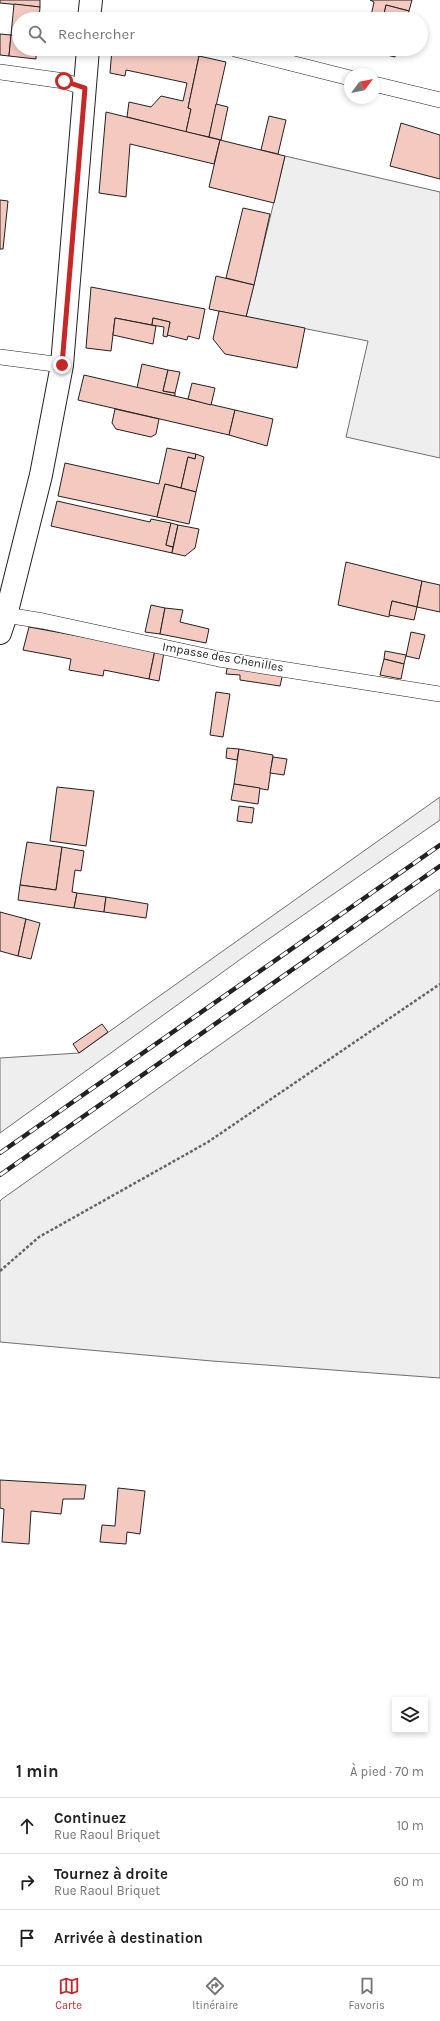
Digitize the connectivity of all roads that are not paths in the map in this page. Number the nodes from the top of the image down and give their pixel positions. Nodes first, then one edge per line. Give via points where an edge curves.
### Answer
1 (87, 56) edge
2 (262, 56) edge
3 (0, 72) edge
4 (344, 76) edge
5 (380, 85) edge
6 (85, 88) junction
7 (440, 100) edge
8 (0, 357) edge
9 (62, 365) junction
10 (3, 624) edge
11 (440, 694) edge

1 - 6 street
2 - 4 lane
3 - 6 lane via 64,81
5 - 7 lane
6 - 9 street
8 - 9 lane
9 - 10 street via 41,474
10 - 11 lane, Impasse des Chenilles via 43,621 219,658

